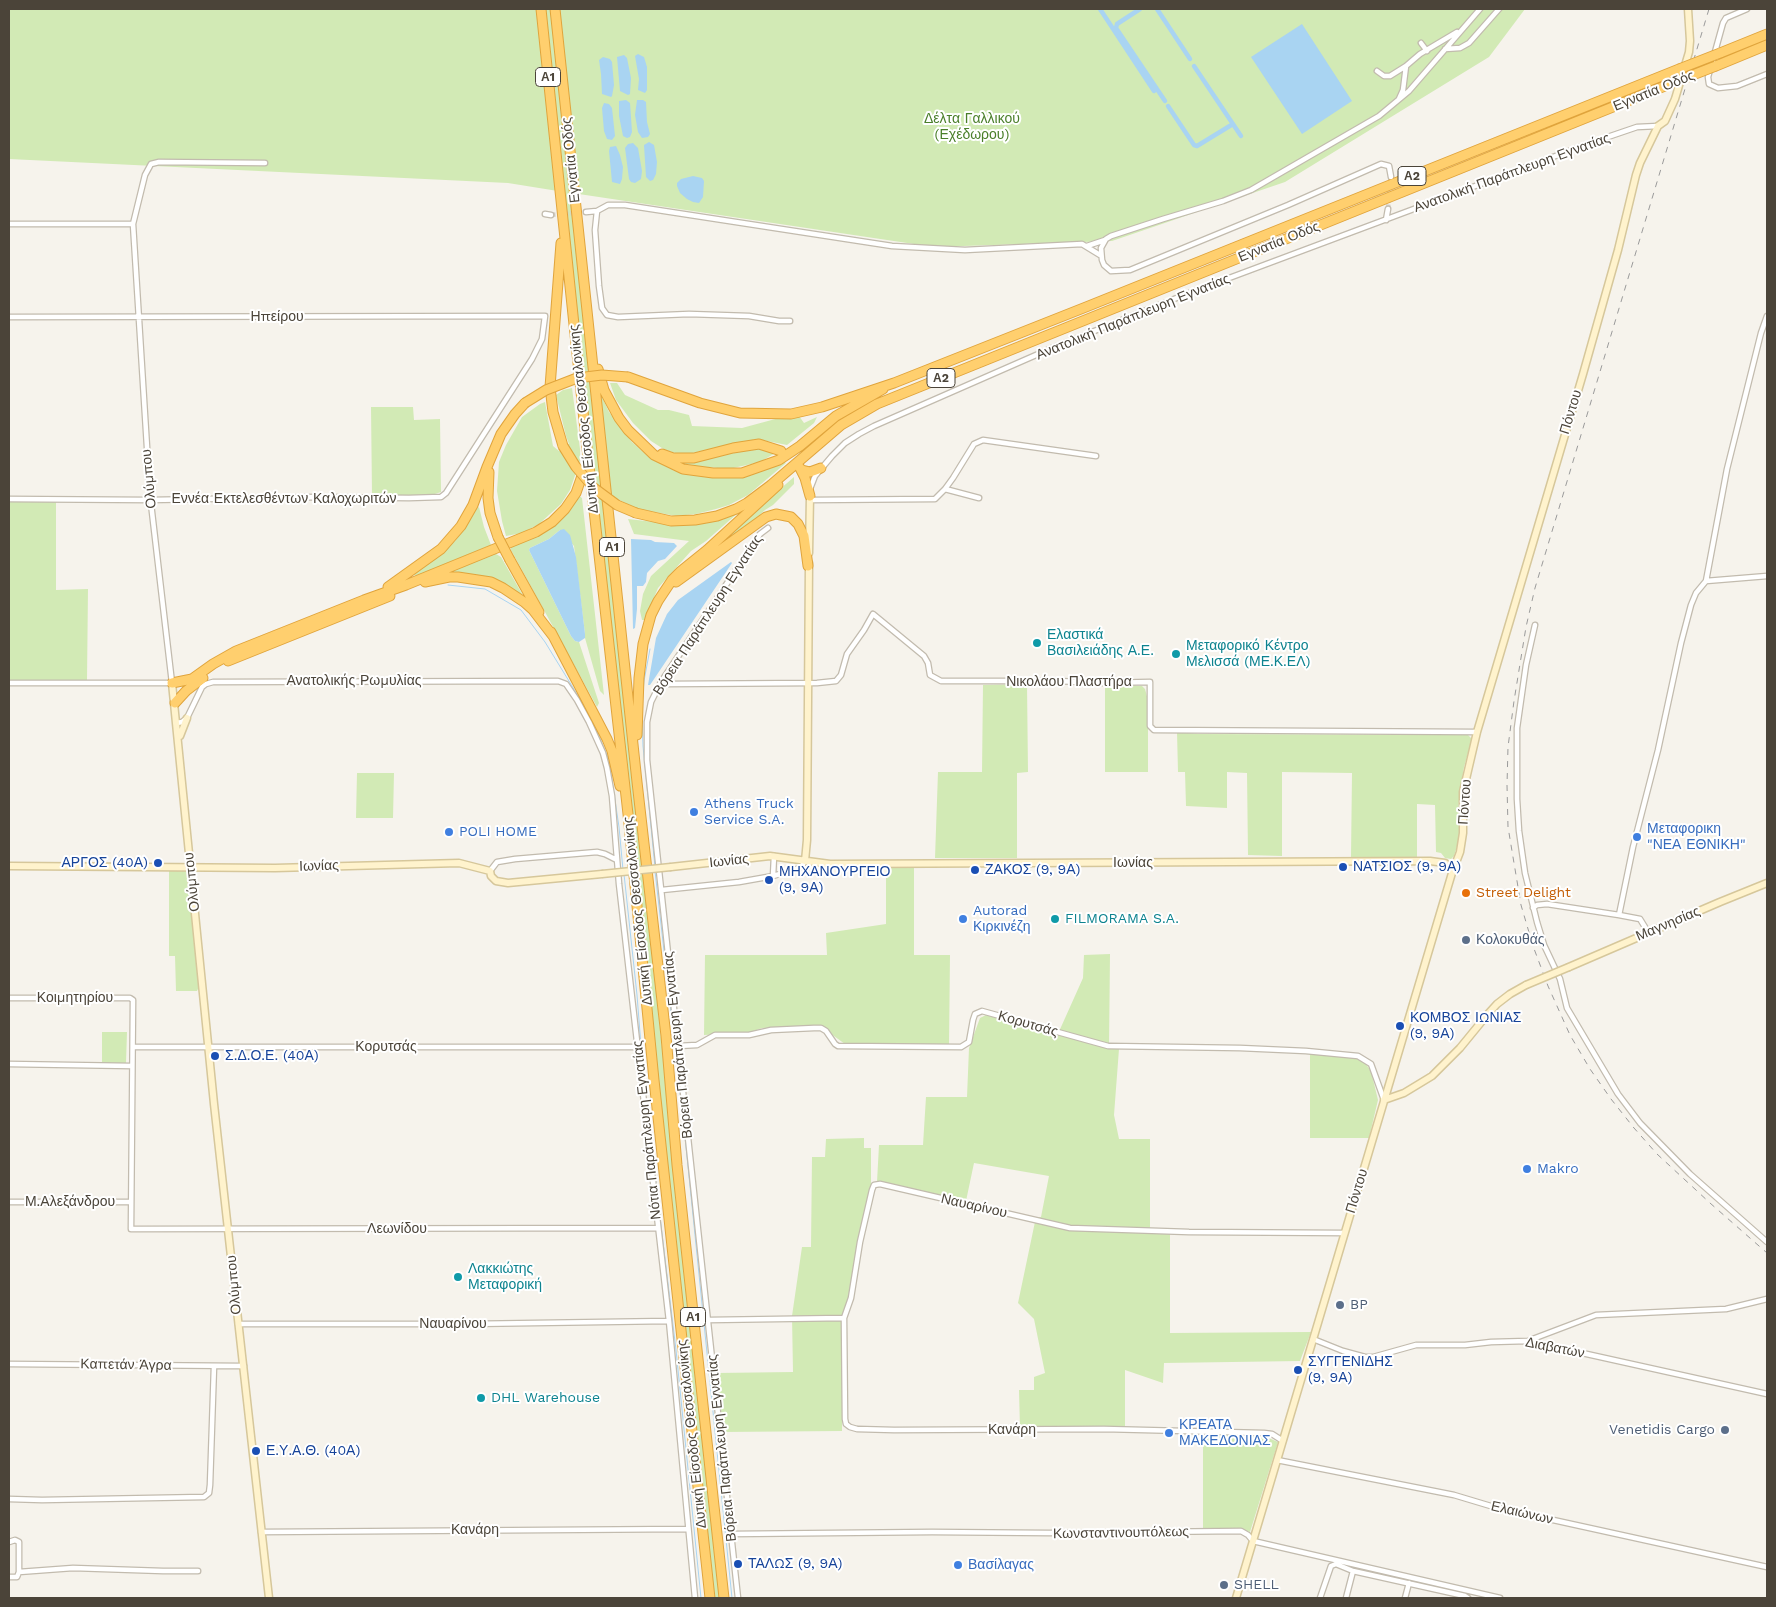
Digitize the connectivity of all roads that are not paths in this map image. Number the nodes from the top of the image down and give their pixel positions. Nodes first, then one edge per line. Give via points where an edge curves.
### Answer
1 (541, 9) edge
2 (555, 9) edge
3 (1480, 9) edge
4 (1499, 9) edge
5 (1688, 9) edge
6 (1747, 9) edge
7 (1460, 30) junction
8 (1767, 34) edge
9 (1421, 42) dead end
10 (1767, 45) edge
11 (1446, 49) junction
12 (1427, 51) junction
13 (1406, 66) junction
14 (1377, 71) dead end
15 (1767, 74) edge
16 (1398, 100) junction
17 (1658, 126) junction
18 (265, 163) dead end
19 (1391, 177) dead end
20 (1388, 209) tunnel mouth
21 (597, 211) junction
22 (586, 212) tunnel mouth
23 (544, 214) dead end
24 (551, 215) tunnel mouth
25 (1386, 220) junction
26 (9, 224) edge
27 (132, 224) junction
28 (563, 225) junction
29 (1106, 239) junction
30 (1087, 246) junction
31 (1100, 255) junction
32 (587, 312) junction
33 (545, 316) joint
34 (1767, 316) edge
35 (9, 317) edge
36 (138, 317) junction
37 (790, 321) dead end
38 (894, 383) junction
39 (584, 430) junction
40 (646, 447) junction
41 (781, 451) dead end
42 (1096, 456) dead end
43 (492, 457) junction
44 (801, 466) junction
45 (821, 468) junction
46 (945, 489) junction
47 (810, 498) junction
48 (979, 498) dead end
49 (9, 499) edge
50 (150, 500) junction
51 (768, 528) dead end
52 (808, 566) junction
53 (1767, 576) edge
54 (1706, 581) junction
55 (663, 591) junction
56 (364, 600) junction
57 (1536, 625) dead end
58 (553, 636) junction
59 (554, 681) joint
60 (661, 682) junction
61 (9, 683) edge
62 (807, 683) junction
63 (172, 684) junction
64 (194, 684) junction
65 (175, 708) junction
66 (188, 716) junction
67 (176, 722) junction
68 (1477, 732) junction
69 (179, 742) junction
70 (636, 782) junction
71 (628, 814) junction
72 (774, 856) junction
73 (617, 860) junction
74 (805, 861) junction
75 (9, 866) edge
76 (190, 867) junction
77 (490, 870) junction
78 (1452, 873) junction
79 (773, 876) junction
80 (1767, 884) edge
81 (662, 890) junction
82 (1533, 908) junction
83 (1619, 915) junction
84 (1648, 932) junction
85 (9, 998) edge
86 (678, 1046) junction
87 (133, 1047) junction
88 (209, 1047) junction
89 (638, 1047) junction
90 (9, 1064) edge
91 (132, 1066) junction
92 (1384, 1100) junction
93 (9, 1202) edge
94 (131, 1202) junction
95 (657, 1228) junction
96 (229, 1230) junction
97 (1345, 1233) junction
98 (1767, 1242) edge
99 (1767, 1299) edge
100 (844, 1318) junction
101 (708, 1320) junction
102 (669, 1321) junction
103 (238, 1324) junction
104 (1313, 1339) junction
105 (1528, 1341) junction
106 (9, 1364) edge
107 (214, 1366) junction
108 (244, 1366) junction
109 (1767, 1394) edge
110 (1283, 1441) junction
111 (1277, 1460) junction
112 (9, 1499) edge
113 (688, 1529) junction
114 (261, 1532) junction
115 (731, 1534) junction
116 (1253, 1541) junction
117 (9, 1542) edge
118 (1767, 1567) edge
119 (1353, 1570) junction
120 (198, 1571) dead end
121 (19, 1572) junction
122 (9, 1577) edge
123 (1409, 1583) junction
124 (1466, 1597) edge
125 (269, 1598) edge
126 (696, 1598) edge
127 (710, 1598) edge
128 (724, 1598) edge
129 (738, 1598) edge
130 (1236, 1598) edge
131 (1320, 1598) edge
132 (1346, 1598) edge
133 (1405, 1598) edge
134 (1500, 1598) edge

1 - 28 highway, Εγνατία Οδός / Α1
2 - 32 highway, Εγνατία Οδός / Α1
3 - 7 street
4 - 11 street via 1469,43 1460,48
5 - 17 street, Πόντου via 1689,52 1676,99 1665,121
6 - 15 street via 1722,23 1709,84 1718,88 1737,86
7 - 11 street
7 - 12 street
8 - 38 highway, Εγνατία Οδός / Α2, bridge
9 - 12 street
10 - 44 highway, Εγνατία Οδός / Α2, bridge via 877,404 842,425
11 - 16 street
12 - 13 street
13 - 14 street via 1390,76
13 - 16 street via 1403,90
16 - 29 street via 1342,139 1251,190
17 - 25 street, Ανατολική Παράπλευρη Εγνατίας via 1637,127
17 - 68 street, Πόντου via 1636,175 1583,374
18 - 27 street, Ολύμπου via 155,162 148,167
19 - 31 street via 1389,166 1381,164 1130,270 1110,271
20 - 25 street
21 - 22 street
21 - 30 street via 608,206 625,205 892,246 948,250
21 - 37 street via 595,230 599,286 602,308 607,315 689,314
23 - 24 street
25 - 45 street, Ανατολική Παράπλευρη Εγνατίας via 1189,293 874,426 845,443
26 - 27 street
27 - 36 street, Ολύμπου
28 - 39 highway, Δυτική Είσοδος Θεσσαλονίκης / Α1
28 - 44 highway, Α2, bridge via 550,387 563,446 594,488 617,505 636,513 671,520 694,520 717,516 747,503
29 - 30 street
29 - 31 street
30 - 31 street
32 - 40 highway, Α2 via 604,390 619,418
32 - 70 highway, Δυτική Είσοδος Θεσσαλονίκης / Α1
33 - 36 street, Ηπείρου
33 - 50 street, Εννέα Εκτελεσθέντων Καλοχωριτών via 542,339 532,359 441,497
34 - 54 street via 1727,469
35 - 36 street, Ηπείρου
36 - 50 street, Ολύμπου
38 - 40 highway, Α2 via 836,416 792,452 742,473 694,472 666,462
38 - 43 highway, bridge via 808,411 759,415 712,407 628,377 602,374 577,378 546,390 526,403 504,430
39 - 56 highway via 585,466 580,485 565,509 552,522 536,532
39 - 71 highway, Δυτική Είσοδος Θεσσαλονίκης / Α1
40 - 41 highway via 665,456 682,459 748,445 766,445
42 - 46 street via 983,440 974,444
43 - 56 highway via 474,505 449,542 394,584
43 - 58 highway, bridge via 488,498 498,538
44 - 45 highway via 810,472
44 - 47 highway
44 - 55 highway via 681,571
45 - 47 street, Ανατολική Παράπλευρη Εγνατίας via 812,481
46 - 47 street via 935,498
46 - 48 street
47 - 52 street
49 - 50 street, Εννέα Εκτελεσθέντων Καλοχωριτών
50 - 63 street, Ολύμπου
51 - 60 street, Βόρεια Παράπλευρη Εγνατίας via 760,534
52 - 55 highway via 804,536 798,524 786,515 771,515
52 - 62 street
53 - 54 street
54 - 83 street via 1696,593 1686,624
55 - 70 highway via 651,615 643,644 637,711
56 - 63 highway via 236,651 192,678
57 - 82 street via 1526,665 1517,728 1519,831
58 - 64 highway via 534,610 503,588 482,580 449,577 416,585 235,658
58 - 71 highway via 607,739
59 - 66 street, Ανατολικής Ρωμυλίας via 213,682 202,687
59 - 73 street, Νότια Παράπλευρη Εγνατίας via 565,683 572,693 590,722 603,753 612,796
60 - 62 street
60 - 81 street, Βόρεια Παράπλευρη Εγνατίας via 651,702 647,722 647,760
61 - 63 street
62 - 68 street, Νικολάου Πλαστήρα via 839,679 846,657 873,614 924,656 929,673 940,681 1150,682 1150,726 1154,730
62 - 74 street
63 - 64 highway
63 - 65 street, Ολύμπου
64 - 65 highway
65 - 66 street via 183,716
65 - 67 street, Ολύμπου
66 - 67 street via 182,722
66 - 69 street
67 - 69 street, Ολύμπου
68 - 78 street, Πόντου via 1462,792 1462,842
69 - 76 street, Ολύμπου
70 - 128 highway, Δυτική Είσοδος Θεσσαλονίκης / Α1 via 666,1036 676,1165
71 - 127 highway, Δυτική Είσοδος Θεσσαλονίκης / Α1
72 - 74 street, Ιωνίας
72 - 77 street, Ιωνίας, bridge via 504,883 493,879
72 - 79 street
73 - 77 street via 597,852 542,856 502,860
73 - 89 street, Νότια Παράπλευρη Εγνατίας
74 - 78 street, Ιωνίας via 830,864 1430,861 1449,865
74 - 79 street via 797,869
75 - 76 street, Ιωνίας
76 - 77 street, Ιωνίας via 459,863
76 - 88 street, Ολύμπου
78 - 92 street, Πόντου
79 - 81 street
80 - 84 street, Μαγνησίας
81 - 86 street, Βόρεια Παράπλευρη Εγνατίας
82 - 83 street via 1547,904
82 - 98 street via 1544,945 1560,979 1567,1008 1618,1094 1665,1150
83 - 84 street via 1640,919
84 - 92 street, Μαγνησίας, bridge via 1510,994 1486,1015 1432,1076 1404,1093
85 - 87 street, Κοιμητηρίου via 130,998 133,1000
86 - 92 street, Κορυτσάς via 697,1045 715,1035 821,1028 838,1046 961,1047 969,1042 975,1014 982,1011 1108,1046 1306,1051 1358,1056 1372,1064
86 - 101 street, Βόρεια Παράπλευρη Εγνατίας
87 - 88 street, Κορυτσάς
87 - 91 street
88 - 89 street, Κορυτσάς
88 - 96 street, Ολύμπου
89 - 95 street, Νότια Παράπλευρη Εγνατίας
90 - 91 street
91 - 94 street
92 - 97 street, Πόντου
93 - 94 street, Μ.Αλεξάνδρου
94 - 96 street, Λεωνίδου via 131,1229
95 - 96 street, Λεωνίδου
95 - 102 street, Νότια Παράπλευρη Εγνατίας
96 - 103 street, Ολύμπου
97 - 100 street, Ναυαρίνου via 1070,1228 876,1184
97 - 104 street, Πόντου
99 - 105 street via 1726,1309 1596,1315
100 - 101 street
100 - 110 street, Κανάρη via 845,1419 852,1428 1264,1433
101 - 115 street, Βόρεια Παράπλευρη Εγνατίας
102 - 103 street, Ναυαρίνου
102 - 113 street, Νότια Παράπλευρη Εγνατίας
103 - 108 street, Ολύμπου
104 - 105 street, Διαβατών via 1365,1357 1416,1345
104 - 110 street, Πόντου
105 - 109 street, Διαβατών
106 - 107 street, Καπετάν Άγρα
107 - 108 street, Καπετάν Άγρα
107 - 112 street via 210,1486 204,1497
108 - 114 street, Ολύμπου
110 - 111 street, Πόντου
111 - 116 street, Πόντου
111 - 118 street, Ελαιώνων via 1454,1495 1494,1507
113 - 114 street, Κανάρη
113 - 126 street, Νότια Παράπλευρη Εγνατίας
114 - 125 street, Ολύμπου
115 - 116 street, Κωνσταντινουπόλεως via 1241,1531
115 - 129 street, Βόρεια Παράπλευρη Εγνατίας
116 - 130 street, Πόντου
116 - 134 street, Κωνσταντινουπόλεως
117 - 121 street via 19,1542
119 - 123 street
119 - 131 street via 1336,1564 1331,1566
119 - 132 street
120 - 121 street via 73,1568
121 - 122 street via 17,1577
123 - 124 street
123 - 133 street

